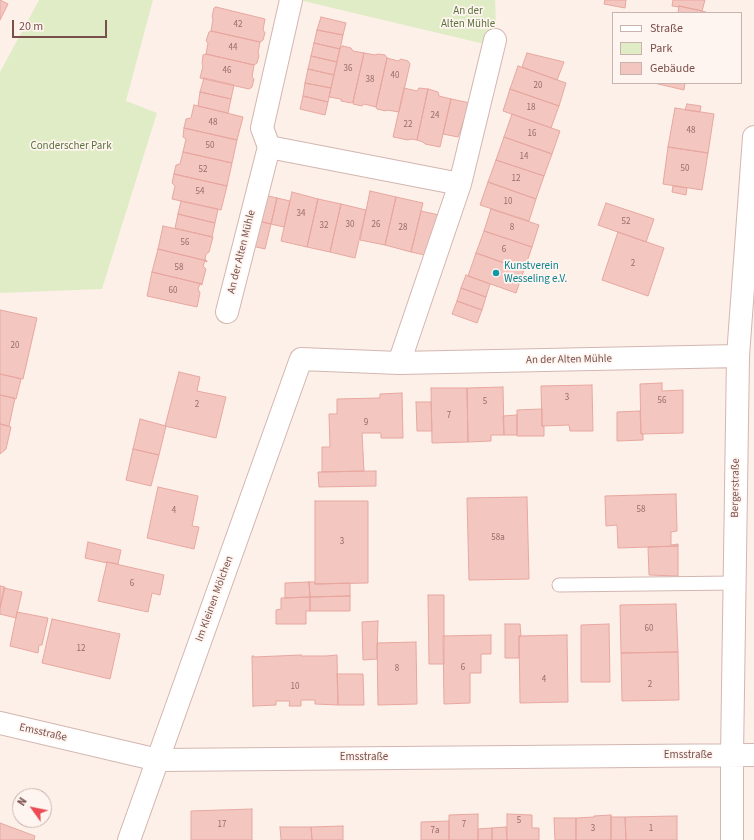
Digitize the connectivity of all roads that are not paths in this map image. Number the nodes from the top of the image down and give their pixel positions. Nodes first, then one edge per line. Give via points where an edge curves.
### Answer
1 (291, 0) edge
2 (495, 40) dead end
3 (754, 137) edge
4 (269, 147) junction
5 (460, 184) junction
6 (227, 312) dead end
7 (738, 356) junction
8 (301, 359) joint
9 (399, 363) junction
10 (735, 583) junction
11 (559, 585) dead end
12 (0, 723) edge
13 (732, 756) junction
14 (754, 756) edge
15 (158, 760) junction
16 (129, 840) edge
17 (732, 840) edge

1 - 4 street via 262,128
2 - 5 street
3 - 7 street, Bergerstraße
4 - 5 street
4 - 6 street, An der Alten Mühle
5 - 9 street
7 - 9 street, An der Alten Mühle
7 - 10 street, Bergerstraße
8 - 9 street, An der Alten Mühle
8 - 15 street, Im Kleinen Mölchen
10 - 11 lane
10 - 13 street, Bergerstraße
12 - 15 street, Emsstraße
13 - 14 street, Emsstraße
13 - 15 street, Emsstraße
13 - 17 street, Bergerstraße
15 - 16 street, Im Kleinen Mölchen

